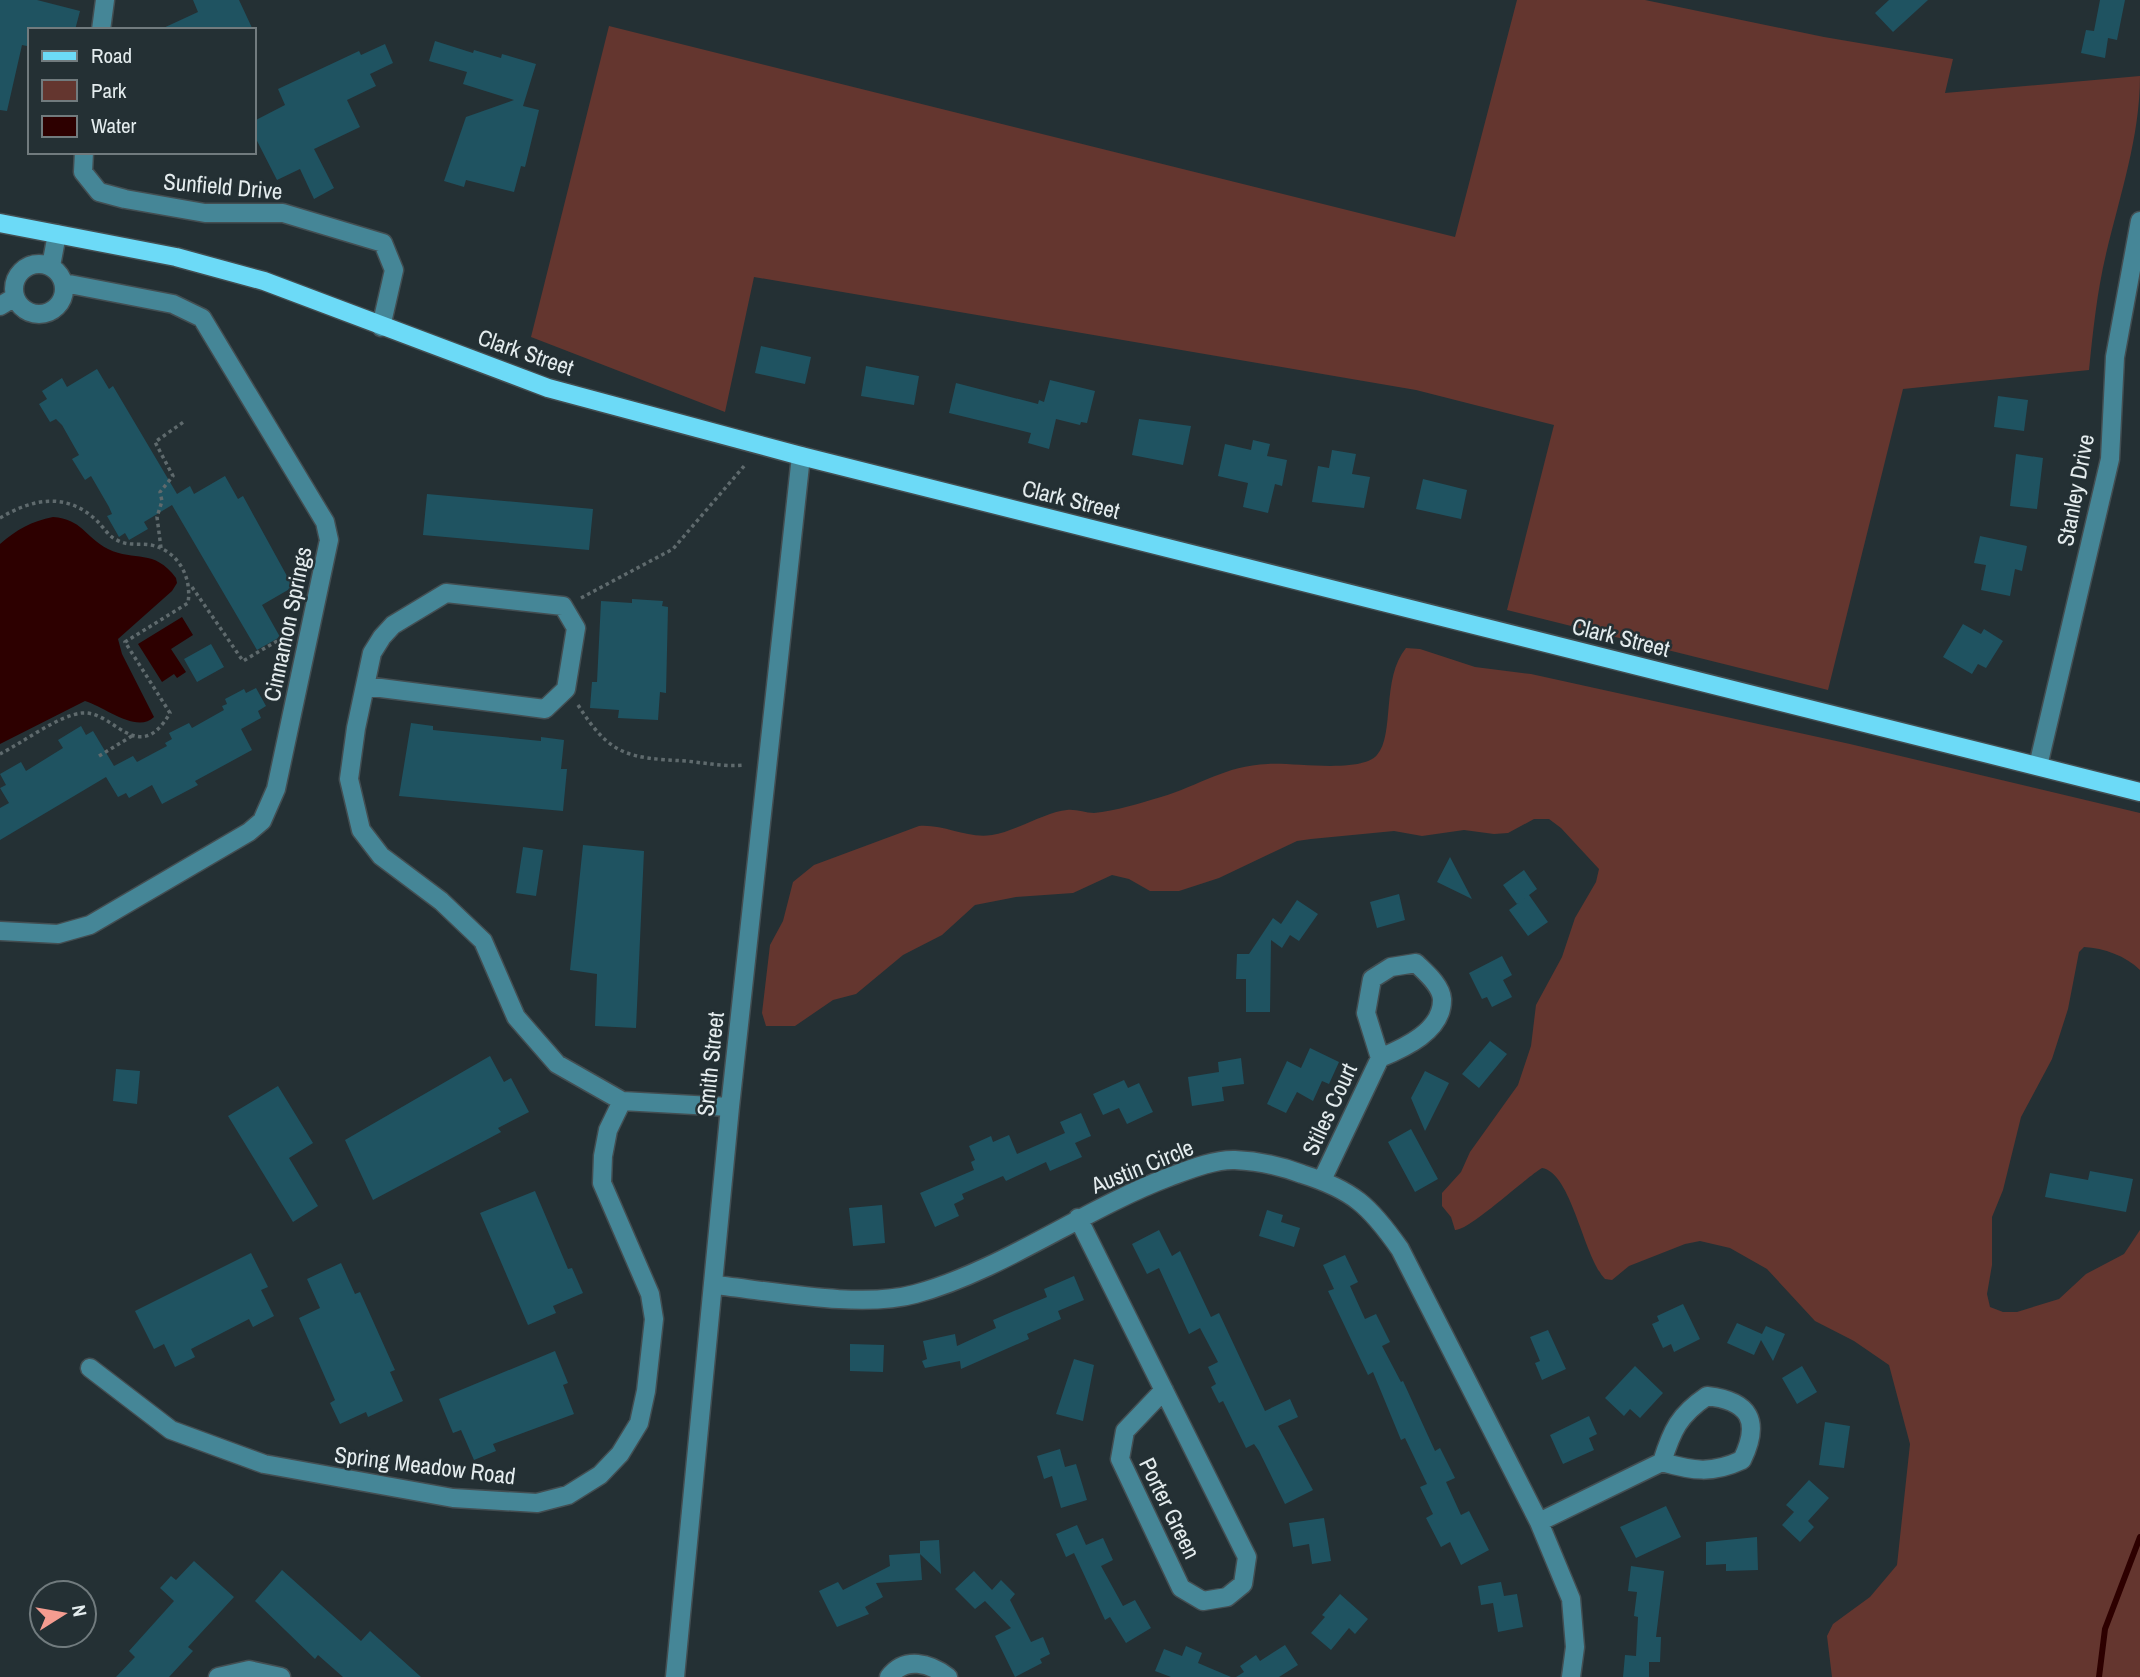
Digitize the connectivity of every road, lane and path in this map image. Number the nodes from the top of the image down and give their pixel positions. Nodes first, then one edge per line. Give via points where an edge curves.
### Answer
1 (105, 0) edge
2 (101, 28) edge
3 (84, 154) edge
4 (2140, 220) edge
5 (0, 223) edge
6 (57, 234) junction
7 (51, 266) junction
8 (64, 284) junction
9 (8, 302) edge
10 (381, 327) junction
11 (185, 421) dead end
12 (801, 456) junction
13 (745, 465) dead end
14 (0, 518) edge
15 (160, 548) junction
16 (190, 586) junction
17 (563, 606) junction
18 (314, 620) junction
19 (365, 686) junction
20 (566, 689) junction
21 (132, 736) junction
22 (0, 754) edge
23 (99, 756) dead end
24 (745, 765) dead end
25 (2038, 766) junction
26 (2140, 792) edge
27 (0, 930) edge
28 (1380, 1058) junction
29 (622, 1101) junction
30 (730, 1107) junction
31 (1322, 1180) junction
32 (1079, 1219) junction
33 (715, 1285) junction
34 (90, 1368) dead end
35 (1164, 1390) junction
36 (1662, 1462) junction
37 (1539, 1522) junction
38 (218, 1677) edge
39 (281, 1677) edge
40 (675, 1677) edge
41 (889, 1677) edge
42 (948, 1677) edge
43 (1571, 1677) edge

1 - 2 street
3 - 10 street, Sunfield Drive via 83,172 99,192 205,213 283,213 383,243 394,270
4 - 25 street, Stanley Drive via 2115,357 2110,459
5 - 6 main road, Clark Street
6 - 7 street
6 - 10 main road, Clark Street via 176,257 264,281
7 - 8 street
7 - 9 street via 36,264 22,270
8 - 9 street via 59,305 46,314
8 - 18 street, Cinnamon Springs via 173,304 208,324 326,522 329,540
10 - 12 main road, Clark Street via 548,388
11 - 15 path via 155,442 173,476 160,492
12 - 25 main road, Clark Street
12 - 30 street, Smith Street
13 - 17 path via 673,549
14 - 15 path via 22,506 57,500 83,509 120,542
15 - 16 path via 178,562
16 - 18 path via 243,661
16 - 21 path via 188,603 125,642 170,713 148,735
17 - 19 street via 446,593 393,625 382,637 372,653
17 - 20 street via 576,628
18 - 27 street, Cinnamon Springs via 276,789 256,827 90,925 58,934
19 - 20 street via 545,709
19 - 29 street via 349,779 361,830 380,856 441,901 483,941 516,1017 557,1065
20 - 24 path via 592,729 618,750 638,758 719,767
21 - 22 path via 84,712
21 - 23 path
25 - 26 main road, Clark Street
28 - 28 street, Stiles Court via 1406,1047 1434,1025 1442,999 1434,981 1416,963 1391,967 1372,979 1366,1013
28 - 31 street, Stiles Court
29 - 30 street
29 - 34 street, Spring Meadow Road via 608,1130 602,1183 650,1294 654,1319 646,1391 639,1423 620,1454 600,1475 568,1495 537,1503 453,1498 264,1464 172,1430
30 - 33 street, Smith Street
31 - 32 street, Austin Circle via 1280,1166 1233,1160 1148,1185
31 - 37 street, Austin Circle via 1355,1196 1400,1249
32 - 33 street, Austin Circle via 949,1284 912,1295 871,1300
32 - 35 street, Porter Green
33 - 40 street, Smith Street
35 - 35 street, Porter Green via 1247,1557 1243,1584 1227,1597 1203,1601 1181,1588 1119,1459 1125,1431
36 - 36 street via 1688,1470 1721,1470 1742,1460 1754,1437 1750,1418 1731,1399 1707,1396 1687,1410 1671,1432
36 - 37 street
37 - 43 street, Austin Circle via 1571,1599 1575,1647
38 - 39 street via 249,1670
41 - 42 street via 914,1662 935,1667

